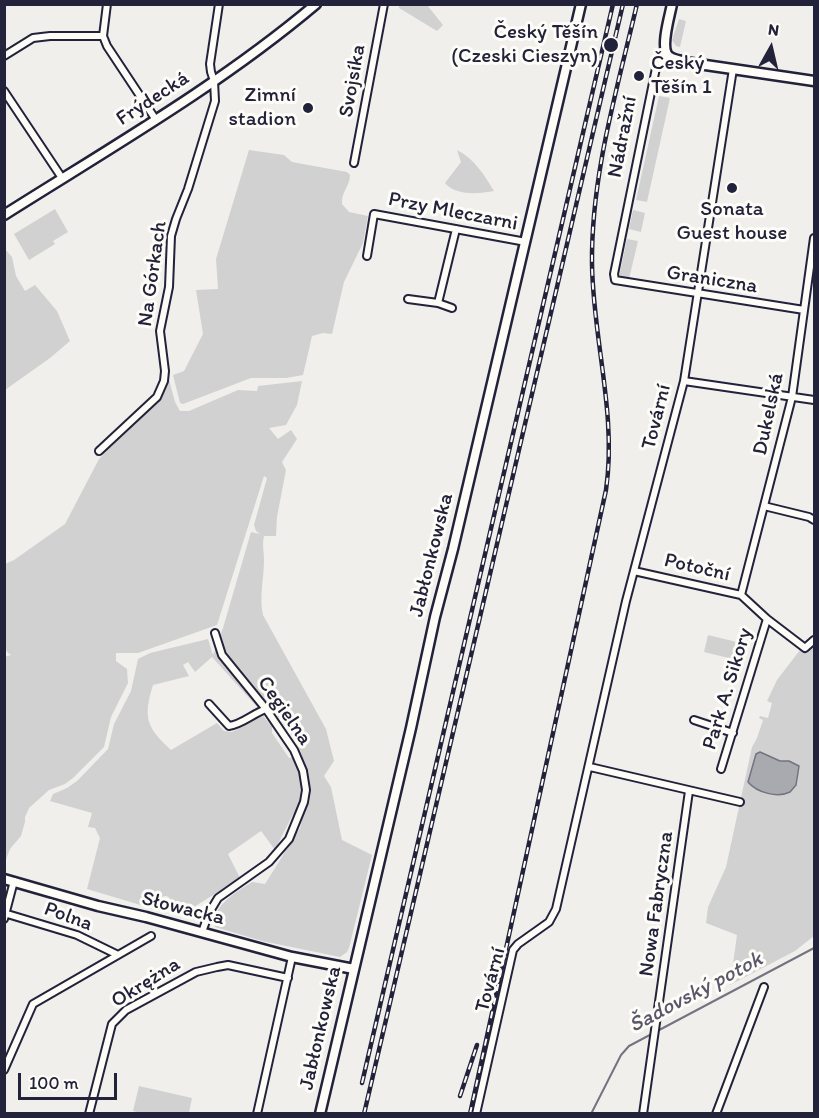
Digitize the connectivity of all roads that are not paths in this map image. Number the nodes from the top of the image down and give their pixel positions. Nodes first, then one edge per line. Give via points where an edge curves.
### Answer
1 (107, 4) edge
2 (219, 4) edge
3 (316, 4) edge
4 (384, 4) edge
5 (581, 4) edge
6 (672, 4) edge
7 (104, 36) junction
8 (667, 53) junction
9 (4, 56) edge
10 (733, 69) junction
11 (214, 81) junction
12 (814, 81) edge
13 (4, 91) edge
14 (156, 120) junction
15 (354, 163) dead end
16 (60, 175) junction
17 (4, 215) edge
18 (456, 229) junction
19 (814, 238) edge
20 (526, 242) junction
21 (367, 256) dead end
22 (813, 264) edge
23 (615, 280) joint
24 (696, 294) junction
25 (408, 299) dead end
26 (438, 303) junction
27 (452, 308) dead end
28 (804, 310) junction
29 (684, 381) junction
30 (792, 397) junction
31 (814, 400) edge
32 (99, 451) dead end
33 (764, 506) junction
34 (814, 520) edge
35 (634, 571) junction
36 (741, 595) junction
37 (767, 619) junction
38 (215, 633) dead end
39 (814, 640) edge
40 (209, 704) dead end
41 (266, 709) junction
42 (694, 720) dead end
43 (733, 733) junction
44 (590, 767) junction
45 (721, 769) dead end
46 (689, 791) junction
47 (740, 802) dead end
48 (4, 879) edge
49 (14, 882) junction
50 (5, 915) edge
51 (202, 932) junction
52 (151, 936) dead end
53 (118, 955) junction
54 (292, 957) junction
55 (354, 969) junction
56 (288, 978) junction
57 (764, 987) dead end
58 (4, 1070) edge
59 (89, 1113) edge
60 (256, 1113) edge
61 (320, 1113) edge
62 (476, 1113) edge
63 (644, 1113) edge
64 (716, 1113) edge

1 - 7 street
2 - 11 street, Na Górkach via 210,64
3 - 11 main road, Frýdecká
4 - 15 street, Svojsíka
5 - 20 main road, Jabłonkowska
6 - 8 main road, Nádražní via 666,32
7 - 9 street via 33,38
7 - 14 street
8 - 10 main road via 676,60
8 - 23 street, Nádražní via 656,68
10 - 12 main road
10 - 24 street, Tovární
11 - 14 main road, Frýdecká
11 - 32 street, Na Górkach via 215,101 171,236 169,287 160,331 164,381 157,397
13 - 16 street
14 - 16 main road, Frýdecká
16 - 17 main road, Frýdecká
18 - 20 street, Przy Mleczarni
18 - 21 street, Przy Mleczarni via 374,214
18 - 26 street
19 - 22 street, Dukelská
20 - 55 main road, Jabłonkowska
22 - 28 street, Dukelská
23 - 24 street, Graniczna
24 - 28 street, Graniczna
24 - 29 street, Tovární
25 - 26 street
26 - 27 street
28 - 30 street, Dukelská
29 - 30 street
29 - 35 street, Tovární
30 - 31 street
30 - 33 street, Dukelská
33 - 34 street
33 - 36 street, Dukelská
35 - 36 street, Potoční
35 - 44 street, Tovární
36 - 37 street, Potoční
37 - 39 street, Potoční via 805,648
37 - 43 street, Park A. Sikory
38 - 41 street, Cegielna via 222,655
40 - 41 street via 228,726
41 - 51 street, Cegielna via 294,750 305,780 304,802 289,839 269,862 218,898
42 - 43 street
43 - 45 street, Park A. Sikory
44 - 46 street
44 - 62 street, Tovární via 556,909 549,922 513,950
46 - 47 street
46 - 63 street, Nowa Fabryczna
48 - 49 main road, Słowacka
49 - 50 street
49 - 51 main road, Słowacka
50 - 53 street, Polna via 77,935
51 - 54 main road, Słowacka
52 - 53 street
53 - 58 street via 33,1005
54 - 55 main road, Słowacka
54 - 56 street
55 - 61 main road, Jabłonkowska
56 - 59 street, Okrężna via 216,966 196,972 126,1010 112,1024
56 - 60 street
57 - 64 street

